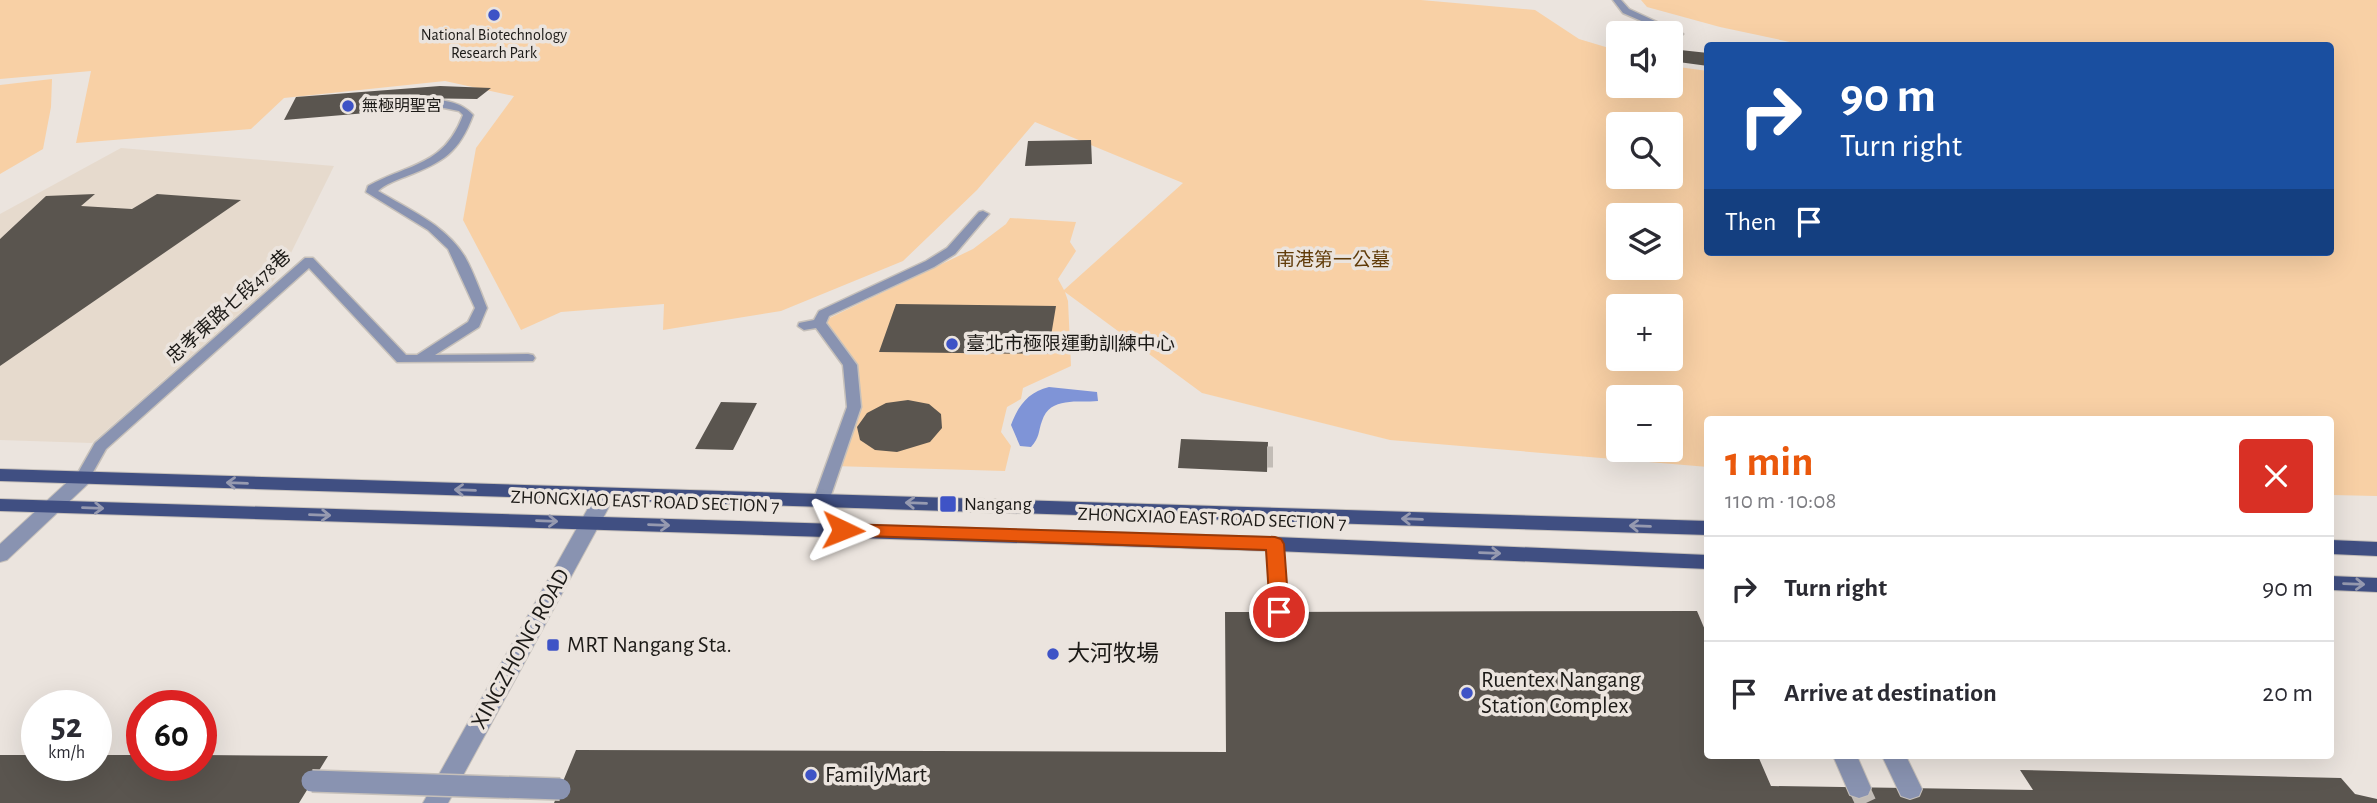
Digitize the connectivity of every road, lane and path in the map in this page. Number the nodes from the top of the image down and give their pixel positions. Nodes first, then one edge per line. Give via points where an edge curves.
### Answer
1 (1617, 0) edge
2 (1649, 21) edge
3 (417, 100) dead end
4 (983, 214) dead end
5 (819, 323) junction
6 (804, 326) dead end
7 (528, 358) dead end
8 (419, 359) junction
9 (0, 475) edge
10 (83, 478) junction
11 (606, 494) junction
12 (821, 501) junction
13 (0, 505) edge
14 (51, 506) junction
15 (591, 523) junction
16 (1704, 528) edge
17 (1275, 544) junction
18 (2334, 547) edge
19 (2377, 549) edge
20 (0, 555) edge
21 (1704, 562) edge
22 (2334, 583) edge
23 (2377, 585) edge
24 (1279, 612) dead end
25 (1846, 759) edge
26 (1895, 759) edge
27 (312, 781) dead end
28 (1859, 788) tunnel mouth
29 (560, 789) dead end
30 (1910, 789) dead end
31 (435, 803) edge

1 - 2 lane via 1626,11
3 - 8 lane via 462,109 468,115 463,135 431,164 382,182 372,192 432,228 452,247 481,308 474,324
4 - 5 lane via 951,251 824,314
5 - 6 lane
5 - 12 lane via 850,365 854,407
7 - 8 lane, 忠孝東路七段478巷
8 - 10 lane, 忠孝東路七段478巷 via 402,359 309,261 100,446
9 - 10 main road, ZHONGXIAO EAST ROAD SECTION 7
11 -> 10 main road, ZHONGXIAO EAST ROAD SECTION 7
10 - 14 street
11 - 12 main road, ZHONGXIAO EAST ROAD SECTION 7
11 - 15 street, XINGZHONG ROAD
16 -> 12 main road, ZHONGXIAO EAST ROAD SECTION 7
13 - 14 main road, ZHONGXIAO EAST ROAD SECTION 7
14 -> 15 main road, ZHONGXIAO EAST ROAD SECTION 7
14 - 20 street
15 -> 17 main road, ZHONGXIAO EAST ROAD SECTION 7
15 - 31 street, XINGZHONG ROAD
17 -> 21 main road, ZHONGXIAO EAST ROAD SECTION 7
17 - 24 lane
18 - 19 main road
22 -> 23 main road
25 - 28 street
26 - 30 street
27 - 29 street, bridge

